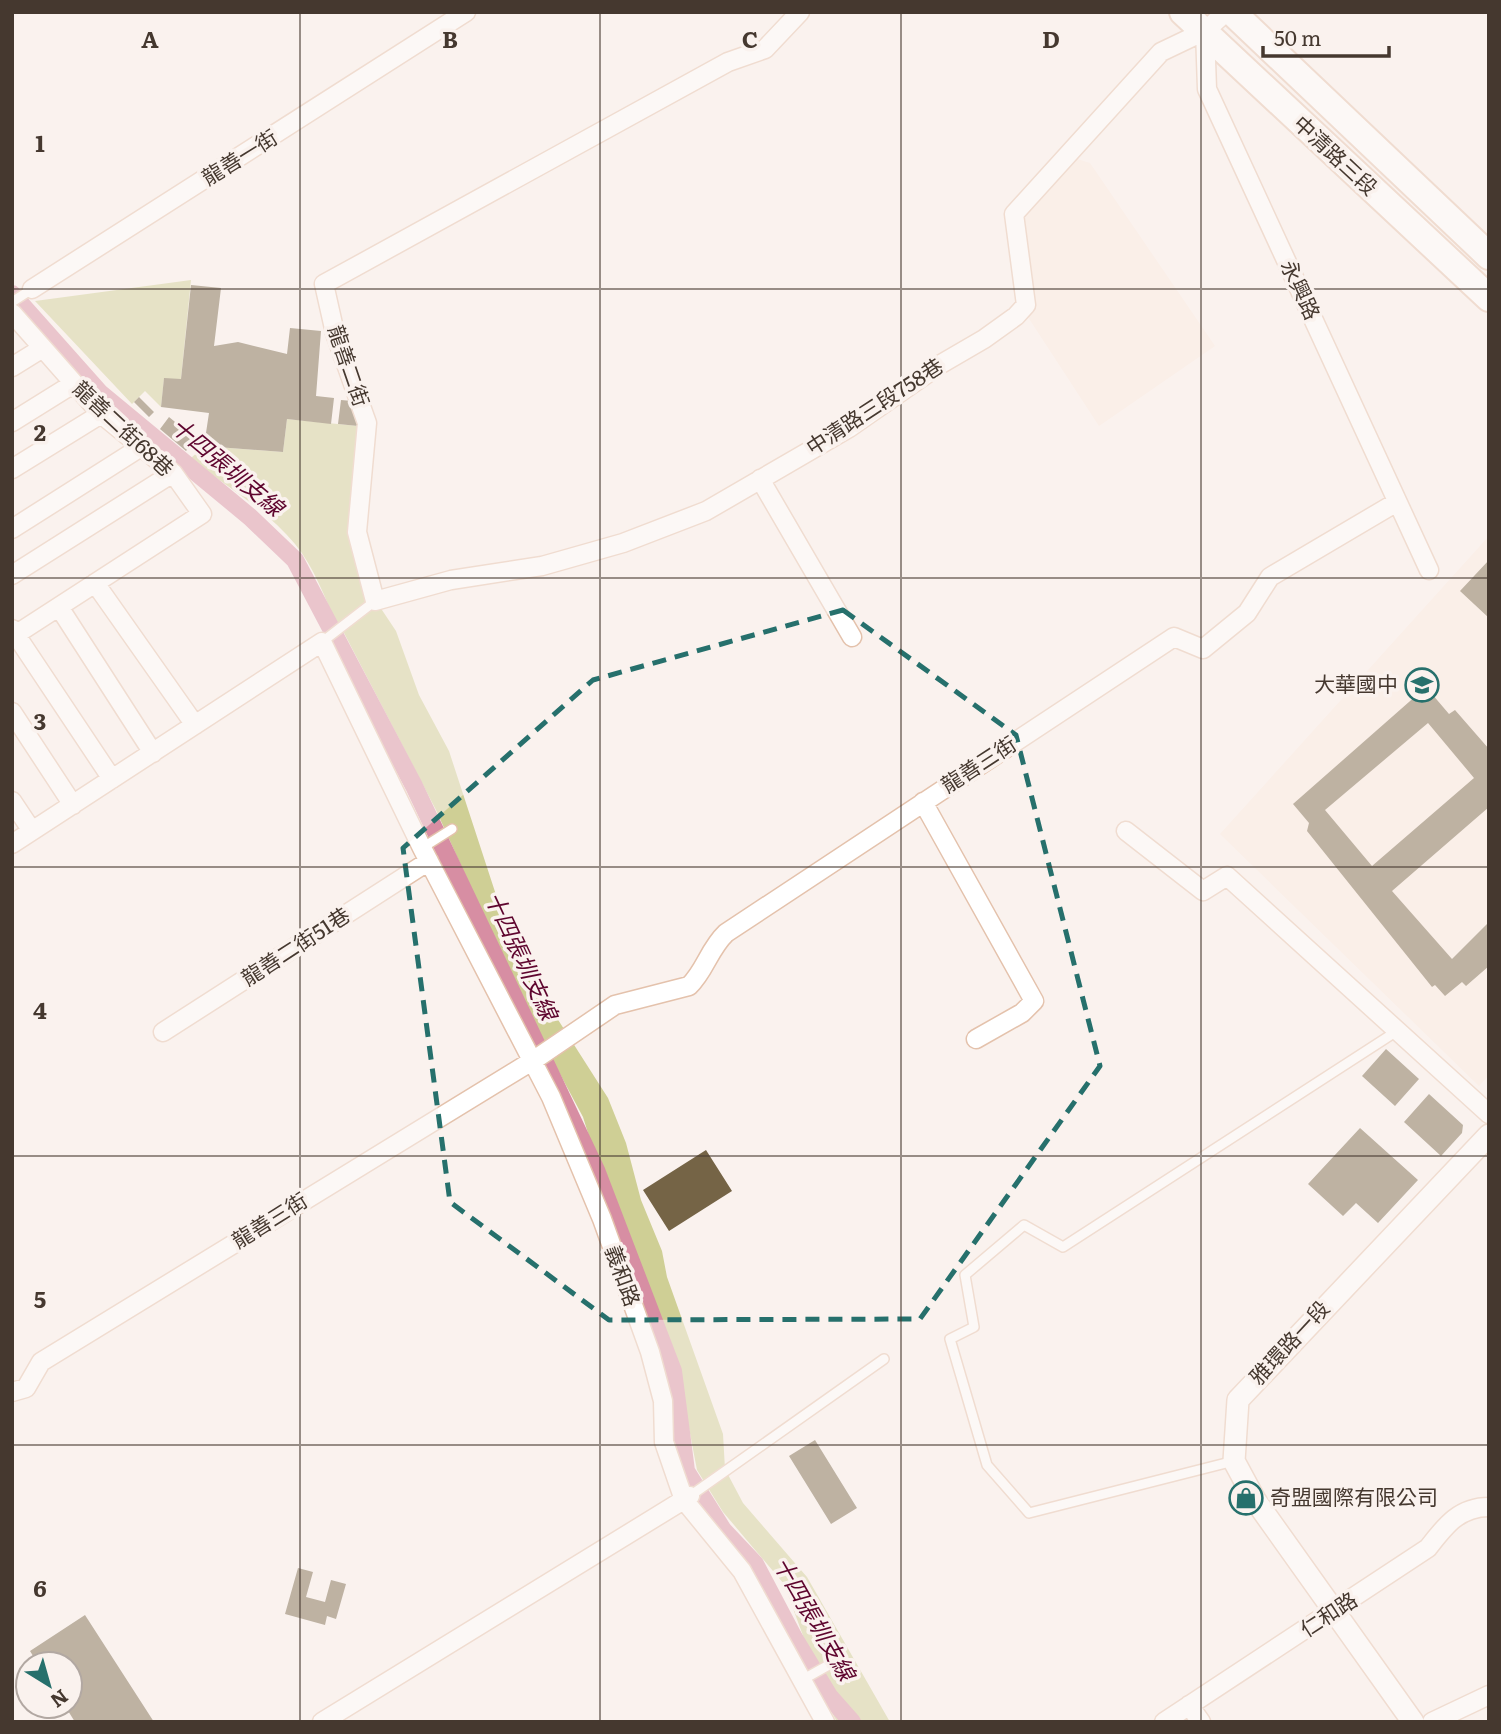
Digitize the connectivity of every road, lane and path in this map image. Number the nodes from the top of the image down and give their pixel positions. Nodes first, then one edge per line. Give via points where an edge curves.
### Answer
1 (466, 12) edge
2 (800, 12) edge
3 (1183, 12) edge
4 (1226, 12) edge
5 (1233, 12) edge
6 (1205, 31) junction
7 (1332, 106) junction
8 (1307, 130) junction
9 (1489, 256) edge
10 (32, 289) joint
11 (1489, 298) edge
12 (12, 302) edge
13 (12, 313) edge
14 (41, 349) junction
15 (12, 367) edge
16 (73, 384) junction
17 (101, 414) junction
18 (12, 422) edge
19 (141, 447) junction
20 (12, 469) edge
21 (173, 473) junction
22 (760, 479) junction
23 (1397, 502) junction
24 (12, 529) edge
25 (1429, 570) dead end
26 (12, 575) edge
27 (96, 583) junction
28 (375, 601) junction
29 (59, 607) junction
30 (13, 634) edge
31 (852, 637) dead end
32 (322, 642) junction
33 (12, 712) edge
34 (195, 725) junction
35 (153, 753) junction
36 (112, 779) junction
37 (12, 801) edge
38 (923, 802) junction
39 (73, 804) junction
40 (452, 829) dead end
41 (32, 831) junction
42 (1126, 831) dead end
43 (12, 844) edge
44 (425, 855) junction
45 (1397, 1031) junction
46 (163, 1032) dead end
47 (976, 1039) dead end
48 (533, 1060) junction
49 (1489, 1114) edge
50 (1489, 1135) edge
51 (884, 1359) dead end
52 (12, 1392) edge
53 (1234, 1461) junction
54 (687, 1498) junction
55 (1489, 1507) edge
56 (1334, 1612) junction
57 (827, 1666) dead end
58 (802, 1680) junction
59 (1489, 1695) edge
60 (1189, 1705) junction
61 (322, 1722) edge
62 (825, 1722) edge
63 (1164, 1722) edge
64 (1201, 1722) edge
65 (1413, 1722) edge
66 (1432, 1722) edge

1 - 10 street, 龍善一街
2 - 28 street, 龍善二街 via 765,49 728,62 324,284 335,333 367,423 357,532
3 - 6 main road, 中清路三段
4 - 6 street
5 - 7 main road, 中清路三段
6 - 8 main road, 中清路三段
6 - 22 street, 中清路三段758巷 via 1161,52 1014,214 1026,305 1016,316 849,428
6 - 23 street, 永興路 via 1207,89
7 - 8 main road
7 - 9 main road, 中清路三段
8 - 11 main road, 中清路三段
10 - 12 lane, 龍善一街
13 - 14 street, 龍善二街68巷
14 - 15 street
14 - 16 street, 龍善二街68巷
16 - 17 street, 龍善二街68巷
16 - 18 street
17 - 19 street, 龍善二街68巷
17 - 20 street
19 - 21 street, 龍善二街68巷
19 - 24 street
21 - 26 street
21 - 27 street, 龍善二街68巷 via 202,514
22 - 28 street, 中清路三段758巷 via 706,511 623,543 542,566 451,580
22 - 31 street
23 - 25 street, 永興路
23 - 38 street, 龍善三街 via 1270,577 1247,612 1203,649 1174,637
27 - 29 street, 龍善二街68巷
27 - 34 street
28 - 32 lane
29 - 30 street, 龍善二街68巷
29 - 35 street
30 - 36 street, 龍善二街68巷
32 - 34 street
32 - 44 street
33 - 39 street
34 - 35 street
35 - 36 street
36 - 39 street
37 - 41 street
38 - 47 street via 1034,1001
38 - 48 street, 龍善三街 via 726,933 689,986 615,1005
39 - 41 street
40 - 44 lane
41 - 43 street
42 - 45 street via 1203,891 1227,876
44 - 46 street, 龍善二街51巷
44 - 48 street
45 - 49 street
45 - 53 lane via 1063,1247 1024,1225 965,1275 974,1327 950,1339 986,1465 1029,1513
48 - 52 street, 龍善三街 via 41,1362 26,1388
48 - 54 street, 義和路 via 602,1219 650,1352 663,1401 664,1442
50 - 53 street, 雅環路一段 via 1238,1399
51 - 54 lane
53 - 56 street via 1255,1500
54 - 58 street, 義和路 via 742,1571
54 - 61 street
55 - 56 street, 仁和路 via 1473,1507 1457,1515 1428,1548
56 - 60 street, 仁和路
56 - 65 street
57 - 58 lane
58 - 62 street, 義和路
59 - 66 street
60 - 63 street, 仁和路
60 - 64 street

